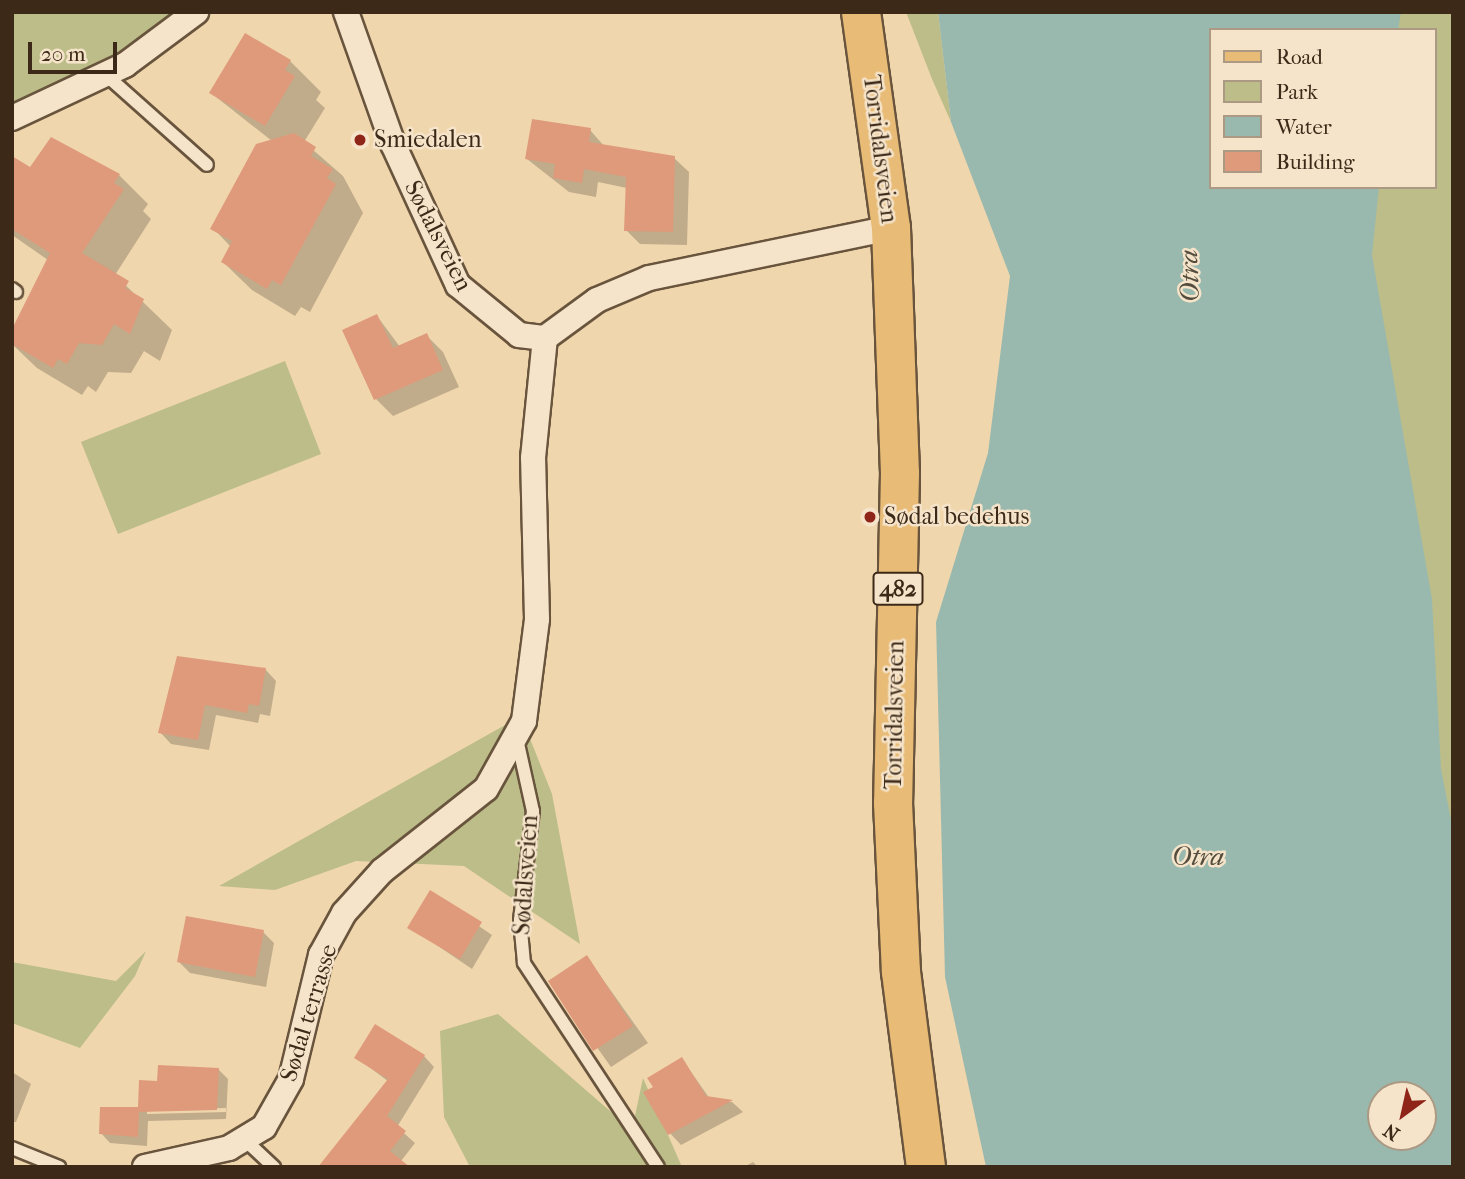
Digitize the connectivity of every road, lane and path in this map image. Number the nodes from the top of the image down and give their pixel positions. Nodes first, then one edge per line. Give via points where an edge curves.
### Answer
1 (196, 12) edge
2 (346, 12) edge
3 (861, 12) edge
4 (106, 75) junction
5 (12, 118) edge
6 (207, 165) dead end
7 (891, 228) junction
8 (545, 338) junction
9 (517, 735) junction
10 (244, 1140) junction
11 (12, 1148) edge
12 (59, 1167) edge
13 (145, 1167) edge
14 (274, 1167) edge
15 (658, 1167) edge
16 (926, 1167) edge

1 - 4 street
2 - 8 street, Sødalsveien via 393,144 458,285 498,323 519,335
3 - 7 main road, Torridalsveien / 482
4 - 5 street
4 - 6 lane
7 - 8 street via 649,278 597,300
7 - 16 main road, Torridalsveien / 482 via 900,473 893,803 901,972
8 - 9 street, Sødalsveien via 533,458 535,650
9 - 10 street, Sødal terrasse via 486,789 382,872 344,913 321,955 291,1079 275,1114
9 - 15 lane, Sødalsveien via 533,811 520,920 524,963
10 - 13 street, Sødal terrasse
10 - 14 lane
11 - 12 lane

